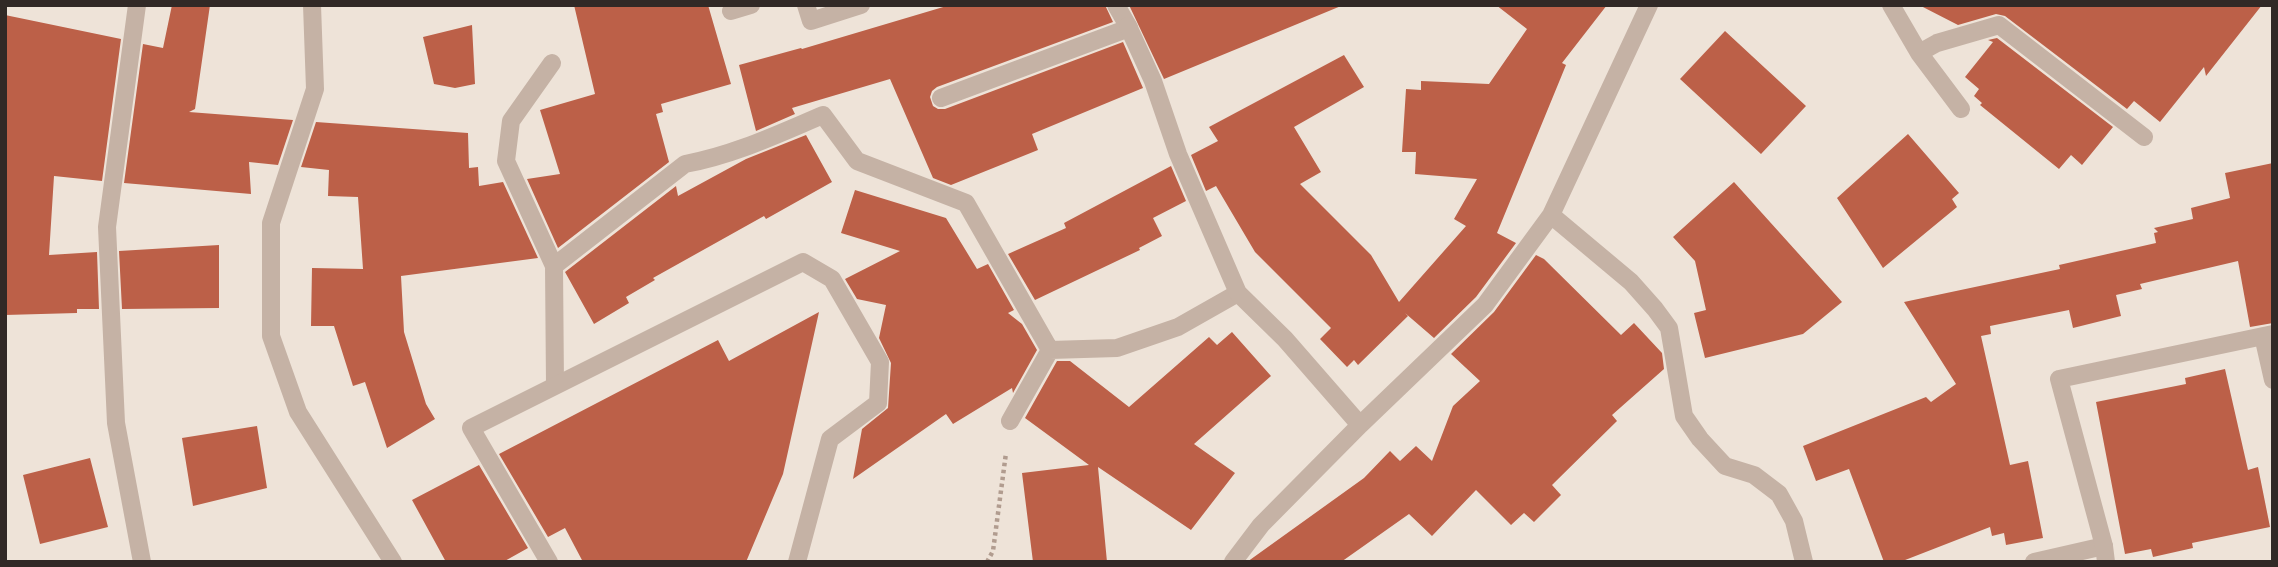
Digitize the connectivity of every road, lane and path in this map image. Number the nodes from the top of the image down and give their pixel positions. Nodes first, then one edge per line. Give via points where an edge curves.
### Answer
1 (137, 5) edge
2 (312, 5) edge
3 (751, 5) edge
4 (806, 5) edge
5 (861, 5) edge
6 (1116, 5) edge
7 (1649, 5) edge
8 (1891, 5) edge
9 (732, 11) dead end
10 (1129, 27) junction
11 (1919, 53) junction
12 (552, 63) dead end
13 (941, 98) dead end
14 (1962, 109) dead end
15 (2144, 137) dead end
16 (1551, 215) junction
17 (554, 266) junction
18 (1238, 293) junction
19 (2268, 335) edge
20 (1050, 350) junction
21 (2273, 380) edge
22 (555, 385) junction
23 (1010, 421) joint
24 (1360, 425) junction
25 (2105, 554) edge
26 (140, 561) edge
27 (393, 562) edge
28 (549, 562) edge
29 (797, 562) edge
30 (987, 562) edge
31 (1233, 562) edge
32 (1804, 562) edge
33 (2034, 562) edge

1 - 26 street via 107,227 116,422
2 - 27 street via 315,89 271,223 271,336 298,412
3 - 9 street
4 - 5 street via 811,21
6 - 10 street
7 - 16 street
8 - 11 street
10 - 13 street
10 - 18 street
11 - 14 street
11 - 15 street via 1999,25
12 - 17 street via 511,121 506,161
16 - 24 street via 1486,305
16 - 32 street via 1631,282 1669,328 1684,416 1725,466 1754,475 1779,495 1794,521
17 - 20 street via 685,163 712,159 823,115 857,161 966,203
17 - 22 street
18 - 20 street via 1178,327 1117,348
18 - 24 street
19 - 21 street
19 - 25 street via 2060,379
20 - 23 street
22 - 28 street via 471,428
22 - 29 street via 803,262 832,279 880,362 878,402 830,439
23 - 30 path via 993,551
24 - 31 street via 1262,525
25 - 33 street

